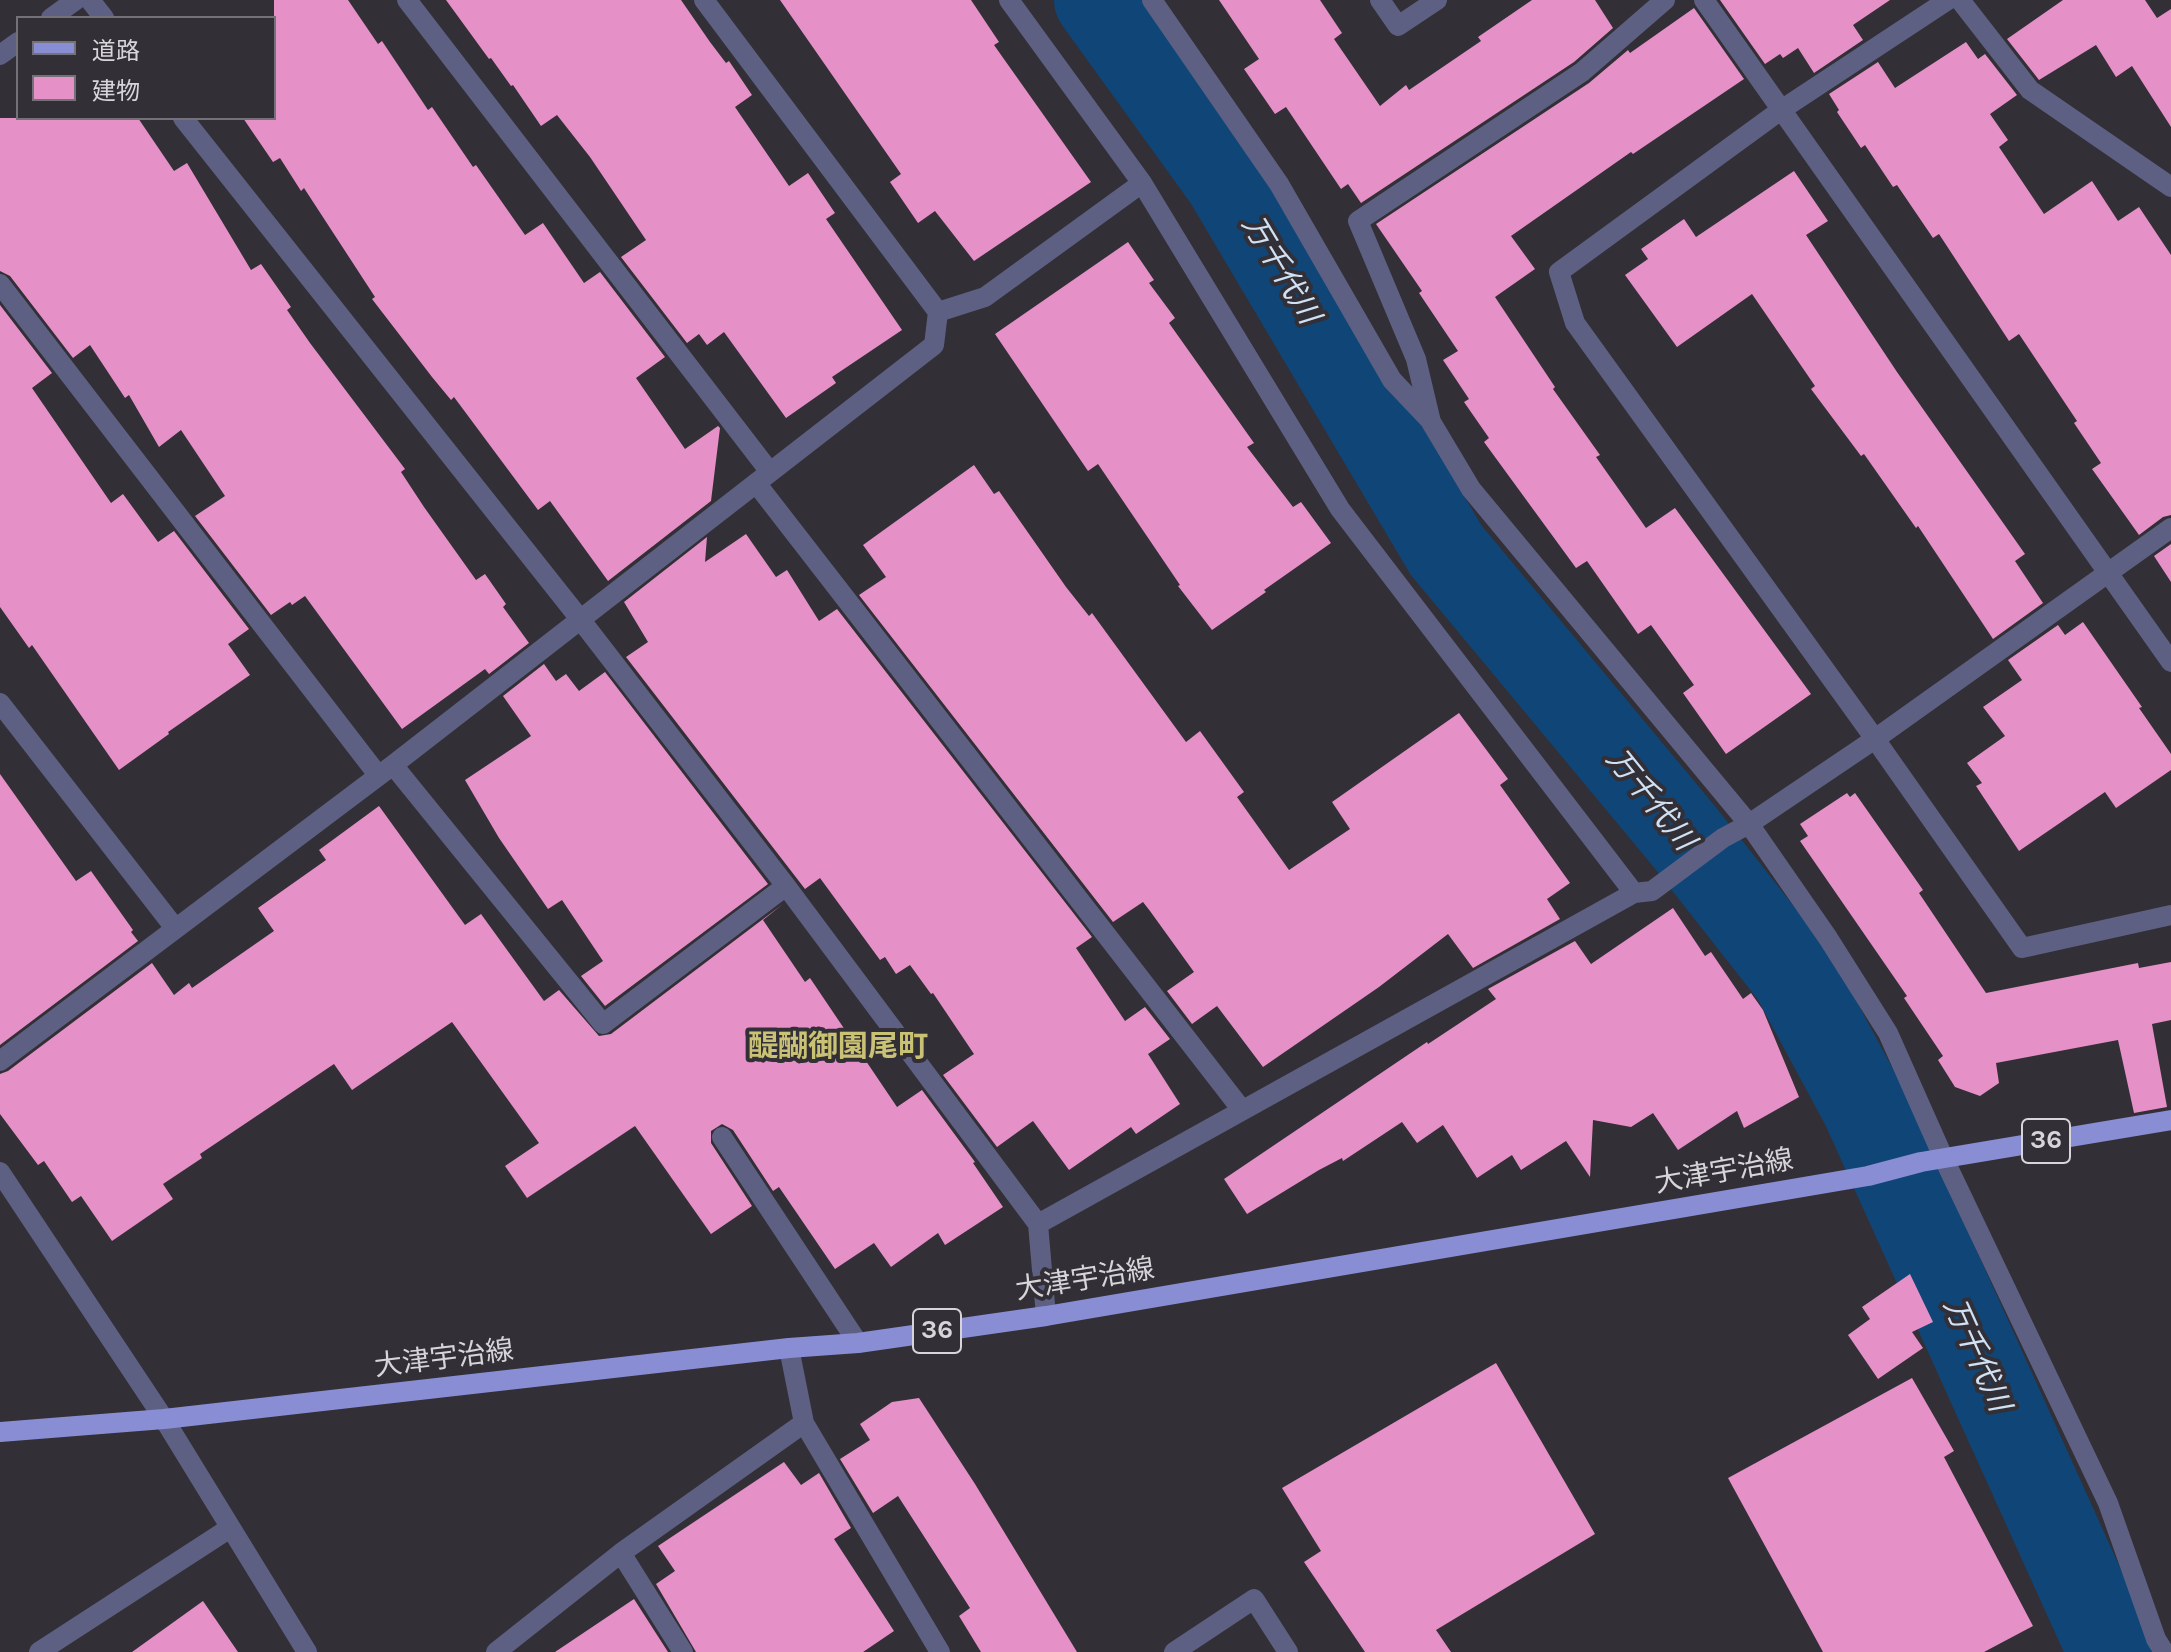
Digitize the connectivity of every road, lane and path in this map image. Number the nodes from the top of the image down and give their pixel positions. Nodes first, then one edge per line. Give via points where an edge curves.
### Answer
1 (76, 0) edge
2 (90, 0) edge
3 (407, 0) edge
4 (704, 0) edge
5 (1009, 0) edge
6 (1152, 0) edge
7 (1380, 0) edge
8 (1437, 0) edge
9 (1665, 0) edge
10 (1704, 0) edge
11 (1948, 0) edge
12 (1960, 0) edge
13 (54, 16) edge
14 (102, 16) edge
15 (1781, 110) junction
16 (185, 120) edge
17 (1142, 183) junction
18 (2171, 187) edge
19 (0, 284) edge
20 (938, 312) junction
21 (1431, 422) junction
22 (763, 478) junction
23 (2171, 528) edge
24 (2107, 572) junction
25 (580, 619) junction
26 (2171, 662) edge
27 (0, 703) edge
28 (1875, 739) junction
29 (386, 770) junction
30 (1749, 824) junction
31 (786, 886) junction
32 (1643, 892) junction
33 (2171, 915) edge
34 (175, 928) junction
35 (0, 1061) edge
36 (1242, 1110) junction
37 (2171, 1120) edge
38 (722, 1137) dead end
39 (1944, 1159) junction
40 (0, 1172) edge
41 (1038, 1224) junction
42 (1046, 1316) junction
43 (858, 1343) junction
44 (789, 1348) junction
45 (164, 1419) junction
46 (804, 1423) junction
47 (0, 1432) edge
48 (230, 1528) junction
49 (621, 1553) junction
50 (39, 1652) edge
51 (307, 1652) edge
52 (496, 1652) edge
53 (683, 1652) edge
54 (940, 1652) edge
55 (1174, 1652) edge
56 (1288, 1652) edge
57 (2164, 1652) edge

1 - 13 street
2 - 14 street
3 - 22 street
4 - 20 street
5 - 17 street
6 - 21 street via 1279,184 1392,380
7 - 8 street via 1398,26
9 - 21 street via 1582,72 1358,221 1416,359
10 - 15 street
11 - 15 street
12 - 18 street via 2030,90
15 - 24 street
15 - 28 street via 1559,272 1575,323
16 - 25 street
17 - 20 street via 985,297
17 - 32 street via 1340,509
19 - 29 street
20 - 22 street via 934,345
21 - 30 street via 1471,489
22 - 25 street
22 - 36 street
23 - 24 street
24 - 26 street
24 - 28 street
25 - 29 street
25 - 31 street
27 - 34 street
28 - 30 street
28 - 33 street via 2022,948
29 - 31 street via 603,1024
29 - 34 street
30 - 32 street
30 - 39 street via 1888,1033
31 - 41 street
32 - 36 street
34 - 35 street
36 - 41 street
37 - 39 main road, 大津宇治線 / 36
38 - 43 street
39 - 42 main road, 大津宇治線 / 36
39 - 57 street via 2108,1503
40 - 45 street
41 - 42 street
42 - 43 main road, 大津宇治線 / 36
43 - 44 main road, 大津宇治線 / 36
44 - 45 main road, 大津宇治線 / 36
44 - 46 street
45 - 47 main road, 大津宇治線 / 36
45 - 48 street
46 - 49 street
46 - 54 street
48 - 50 street
48 - 51 street
49 - 52 street
49 - 53 street
55 - 56 street via 1254,1599

